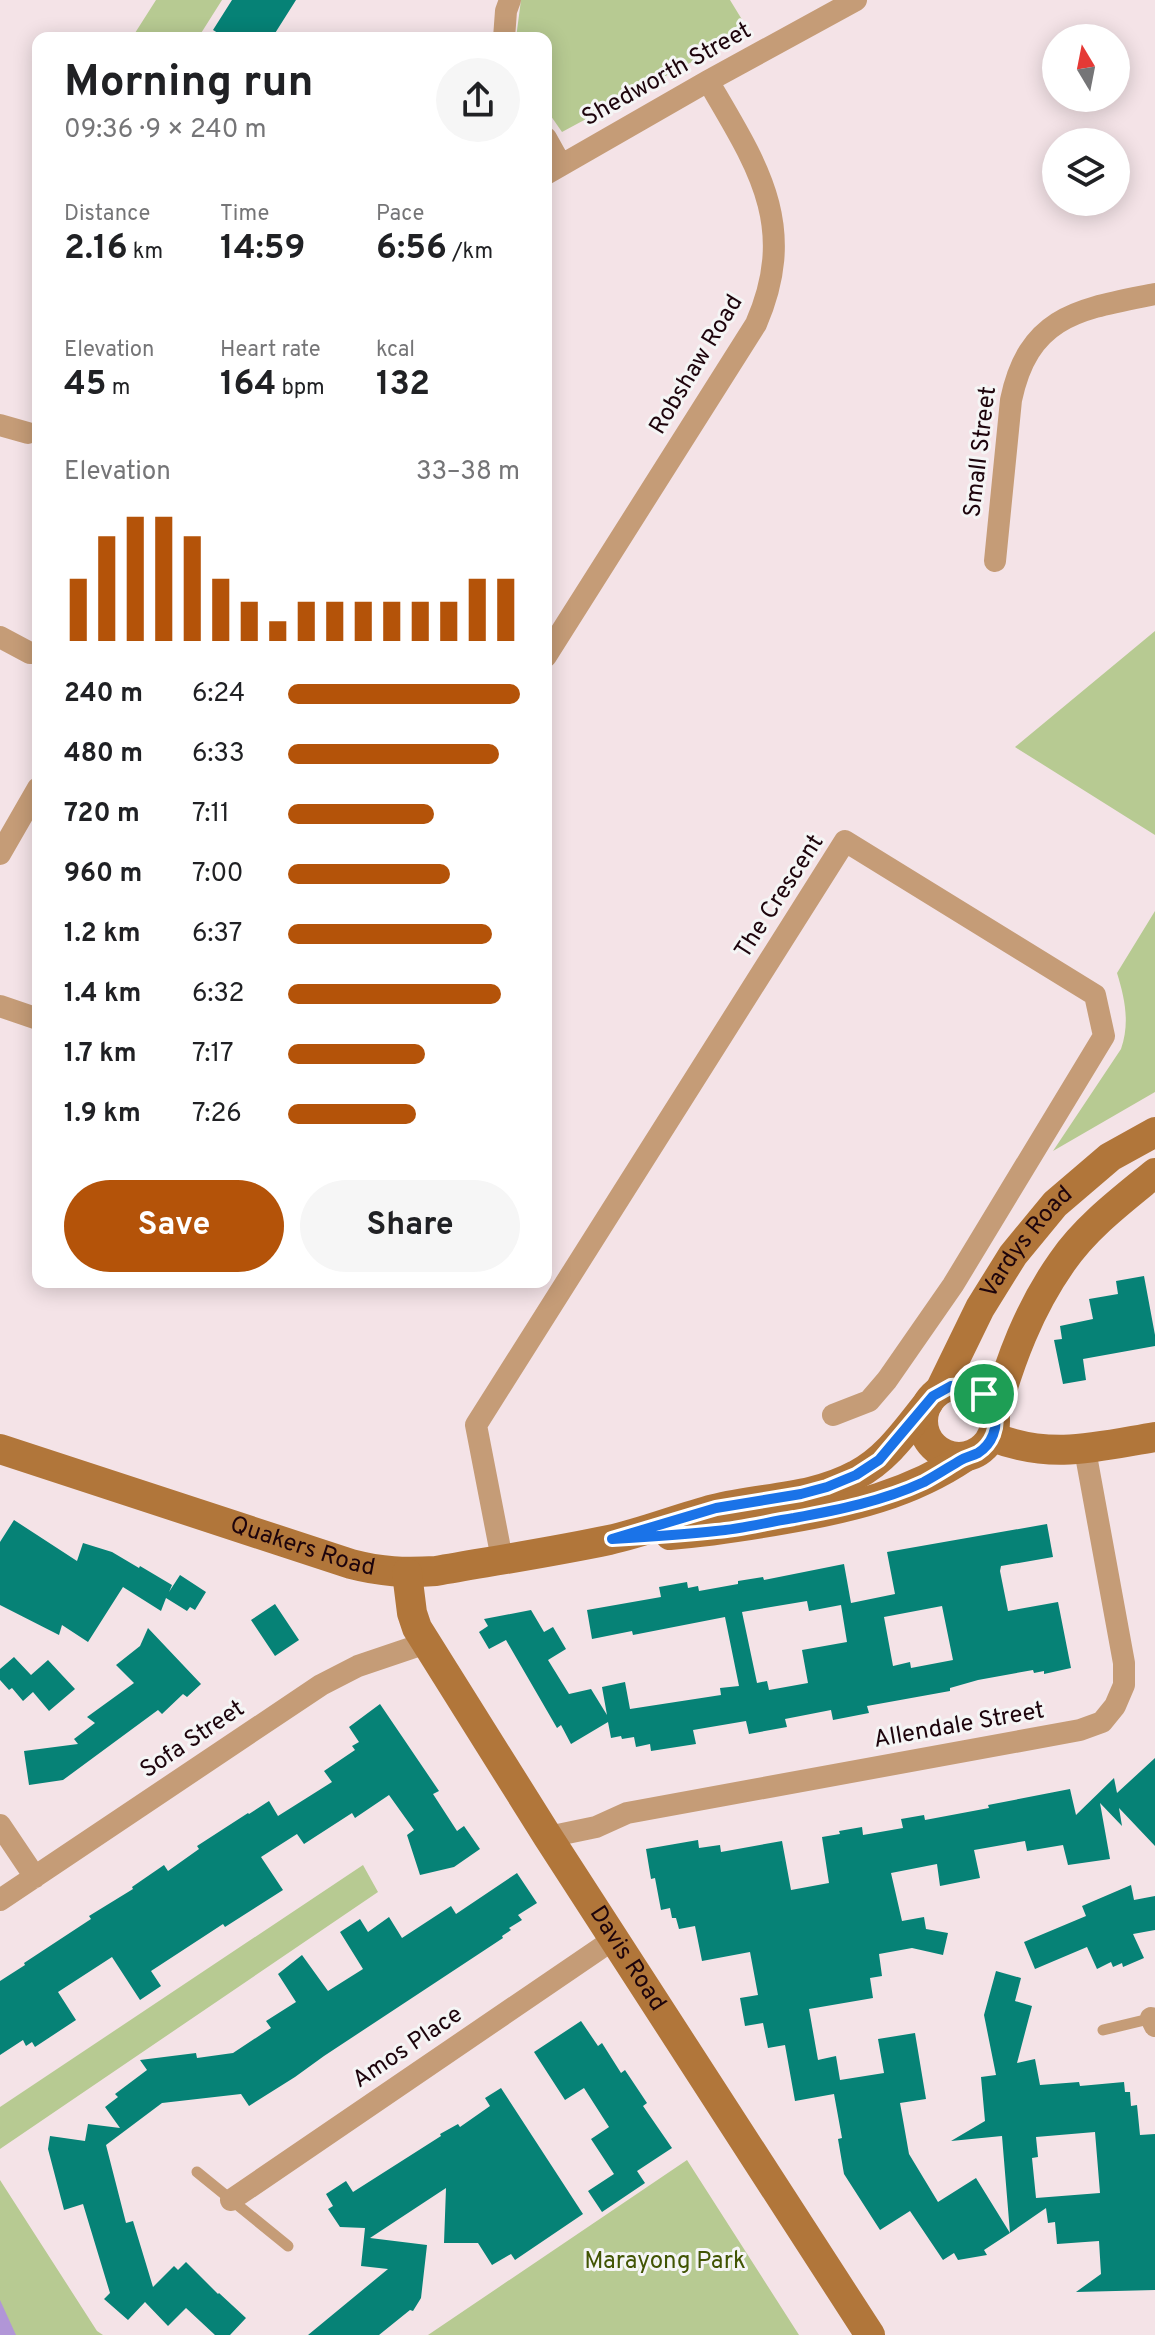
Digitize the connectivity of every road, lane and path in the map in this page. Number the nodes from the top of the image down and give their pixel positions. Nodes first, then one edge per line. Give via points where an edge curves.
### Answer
1 (510, 0) edge
2 (856, 0) edge
3 (504, 32) edge
4 (708, 81) junction
5 (554, 170) edge
6 (1155, 294) edge
7 (0, 425) edge
8 (28, 433) dead end
9 (995, 561) dead end
10 (0, 637) edge
11 (552, 647) edge
12 (32, 653) edge
13 (32, 798) edge
14 (0, 854) edge
15 (0, 1006) edge
16 (32, 1017) edge
17 (1155, 1132) edge
18 (1155, 1173) edge
19 (934, 1396) junction
20 (833, 1415) dead end
21 (994, 1426) junction
22 (1155, 1437) edge
23 (0, 1449) edge
24 (1085, 1450) junction
25 (965, 1457) junction
26 (612, 1539) junction
27 (502, 1559) junction
28 (407, 1573) junction
29 (426, 1643) junction
30 (0, 1825) edge
31 (548, 1837) junction
32 (35, 1877) junction
33 (0, 1900) edge
34 (614, 1939) junction
35 (1154, 2021) edge
36 (1103, 2030) dead end
37 (197, 2172) dead end
38 (231, 2200) junction
39 (288, 2246) dead end
40 (870, 2335) edge

1 - 3 street
2 - 4 street, Shedworth Street
4 - 5 street, Shedworth Street
4 - 11 street, Robshaw Road via 750,153 768,199 773,244 767,299
6 - 9 street, Small Street via 1067,316 1034,344 1023,361 1011,400
7 - 8 street
10 - 12 street
13 - 14 street
15 - 16 street
17 - 19 main road, Vardys Road via 1110,1157 1055,1204 1013,1255
18 - 21 main road, Vardys Road via 1109,1210 1062,1261 1024,1327
19 - 21 main road via 951,1386 974,1388 991,1403
19 - 25 main road via 924,1413 926,1436 942,1454
19 - 26 main road, Quakers Road via 879,1460 856,1475 801,1494 716,1508
20 - 27 street, The Crescent via 869,1401 887,1380 953,1285 1104,1036 1095,995 845,841 476,1425
21 - 24 main road via 1010,1444 1047,1451
21 - 25 main road via 986,1447
22 - 24 main road
23 - 28 main road, Quakers Road via 351,1564
24 - 31 street, Allendale Street via 1124,1663 1124,1685 1102,1722 627,1813 596,1827
25 - 26 main road, Quakers Road via 923,1482 833,1511 719,1531
26 - 27 main road, Quakers Road
27 - 28 main road, Quakers Road
28 - 29 main road, Davis Road via 412,1613
29 - 31 main road, Davis Road
29 - 32 street, Sofa Street via 321,1685
30 - 32 street
31 - 34 main road, Davis Road
32 - 33 street, Sofa Street
34 - 38 street, Amos Place
34 - 40 main road, Davis Road
35 - 36 lane
37 - 38 lane
38 - 39 lane

